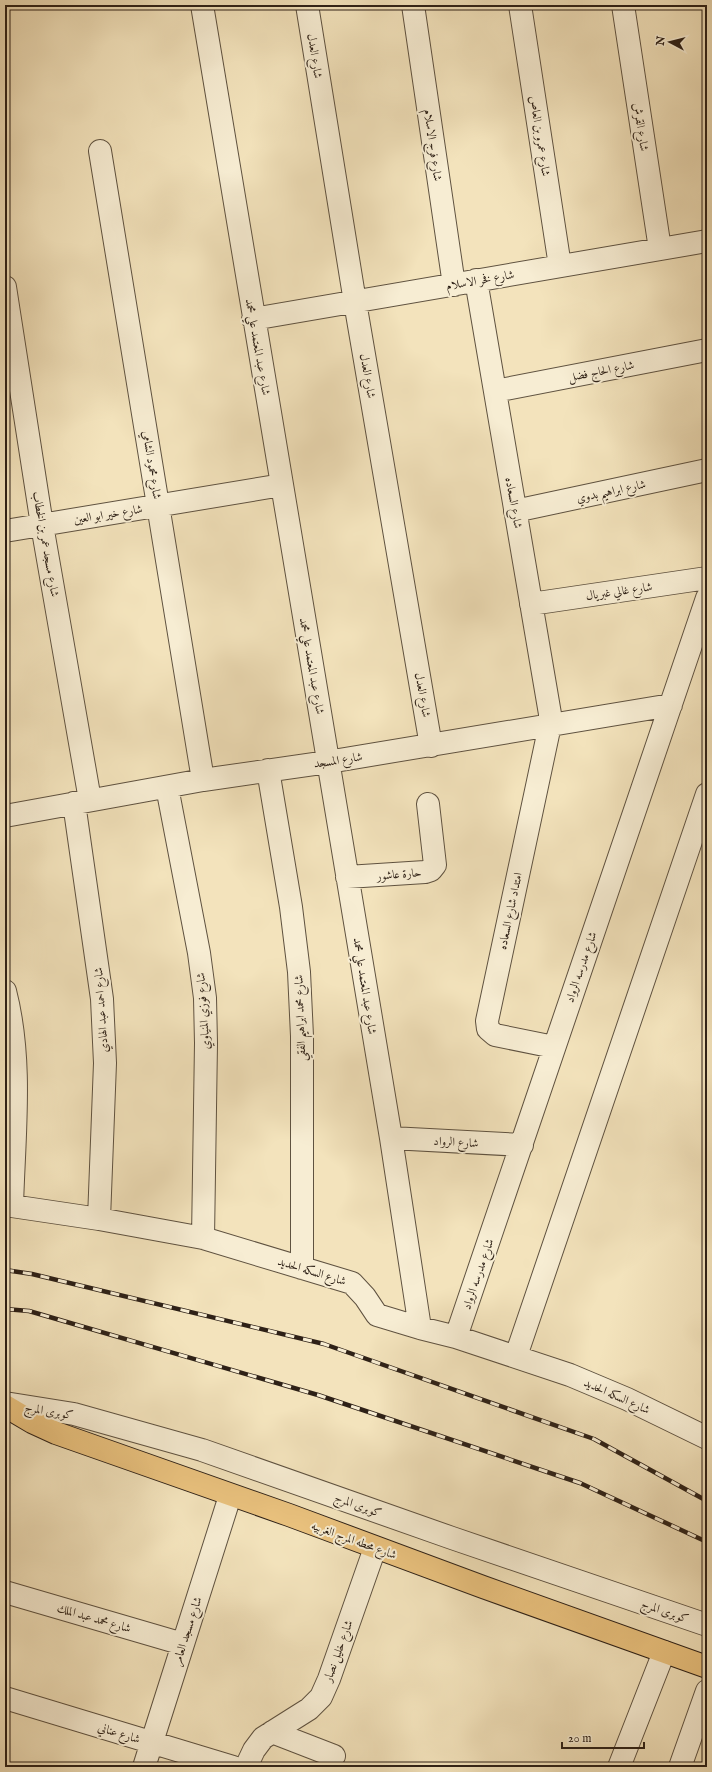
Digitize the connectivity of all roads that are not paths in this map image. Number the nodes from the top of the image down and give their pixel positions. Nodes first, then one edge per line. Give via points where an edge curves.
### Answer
1 (202, 5) edge
2 (307, 5) edge
3 (413, 5) edge
4 (520, 5) edge
5 (623, 5) edge
6 (100, 151) dead end
7 (707, 241) edge
8 (660, 249) junction
9 (560, 266) junction
10 (476, 280) junction
11 (454, 285) junction
12 (5, 288) edge
13 (355, 302) junction
14 (253, 319) junction
15 (707, 350) edge
16 (495, 391) junction
17 (707, 470) edge
18 (282, 485) junction
19 (158, 506) junction
20 (515, 511) junction
21 (42, 525) junction
22 (5, 531) edge
23 (707, 578) edge
24 (707, 598) edge
25 (531, 604) junction
26 (671, 706) junction
27 (550, 725) junction
28 (431, 746) junction
29 (328, 762) junction
30 (268, 770) junction
31 (203, 780) junction
32 (167, 787) junction
33 (707, 794) edge
34 (82, 802) junction
35 (428, 804) dead end
36 (5, 816) edge
37 (347, 878) junction
38 (5, 991) edge
39 (554, 1048) junction
40 (390, 1138) junction
41 (522, 1145) junction
42 (8, 1205) edge
43 (99, 1219) junction
44 (203, 1238) junction
45 (302, 1268) junction
46 (420, 1328) junction
47 (456, 1337) junction
48 (516, 1356) junction
49 (5, 1405) edge
50 (707, 1438) edge
51 (230, 1496) junction
52 (375, 1548) junction
53 (5, 1592) edge
54 (704, 1621) edge
55 (183, 1644) junction
56 (664, 1652) junction
57 (707, 1667) edge
58 (707, 1691) edge
59 (5, 1698) edge
60 (272, 1732) junction
61 (152, 1743) junction
62 (334, 1756) dead end
63 (144, 1767) edge
64 (233, 1767) edge
65 (246, 1767) edge
66 (619, 1767) edge
67 (680, 1767) edge

1 - 14 street, شارع عبد المعتمد علي محمد
2 - 13 street, شارع العدل
3 - 11 street, شارع فرج الاسلام
4 - 9 street, شارع عمرو بن العاص
5 - 8 street, شارع القرش
6 - 19 street, شارع محمود الشامي
7 - 8 street, شارع فخر الاسلام
8 - 9 street, شارع فخر الاسلام
9 - 10 street, شارع فخر الاسلام
10 - 11 street, شارع فخر الاسلام
10 - 16 street, شارع السعاده
11 - 13 street, شارع فخر الاسلام
12 - 21 street, شارع مسجد عمر بن الخطاب
13 - 14 street, شارع فخر الاسلام
13 - 28 street, شارع العدل
14 - 18 street, شارع عبد المعتمد علي محمد
15 - 16 street, شارع الحاج فضل
16 - 20 street, شارع السعاده
17 - 20 street, شارع ابراهيم بدوي
18 - 19 street, شارع خير ابو العين
18 - 29 street, شارع عبد المعتمد علي محمد
19 - 21 street, شارع خير ابو العين
19 - 31 street, شارع محمود الشامي
20 - 25 street, شارع السعاده
21 - 22 street, شارع خير ابو العين
21 - 34 street, شارع مسجد عمر بن الخطاب
23 - 25 street, شارع غالي غبريال
24 - 26 street, شارع مدرسه الرواد
25 - 27 street, شارع السعاده
26 - 27 street, شارع المسجد
26 - 39 street, شارع مدرسه الرواد
27 - 28 street, شارع المسجد
27 - 39 street, امتداد شارع السعاده via 487,1021 488,1029 495,1035
28 - 29 street, شارع المسجد
29 - 30 street, شارع المسجد
29 - 37 street, شارع عبد المعتمد علي محمد
30 - 31 street, شارع المسجد
30 - 45 street, شارع محمد ابراهيم الفقي via 292,907 299,972 302,1036
31 - 32 street, شارع المسجد
32 - 34 street, شارع المسجد
32 - 44 street, شارع فوزي المنياوي via 204,998 206,1043
33 - 48 street
34 - 36 street, شارع المسجد
34 - 43 street, شارع احمد عبد الهادي via 102,999 104,1063
35 - 37 street, حارة عاشور via 435,865 431,870
37 - 40 street, شارع عبد المعتمد علي محمد
38 - 42 street via 17,1067
39 - 41 street, شارع مدرسه الرواد
40 - 41 street, شارع الرواد
40 - 46 street, شارع عبد المعتمد علي محمد
41 - 47 street, شارع مدرسه الرواد
42 - 43 street, شارع السكه الحديد
43 - 44 street, شارع السكه الحديد
44 - 45 street, شارع السكه الحديد
45 - 46 street, شارع السكه الحديد via 352,1284 377,1315
46 - 47 street, شارع السكه الحديد
47 - 48 street, شارع السكه الحديد
48 - 50 street, شارع السكه الحديد via 606,1390
49 - 51 main road, شارع محطه المرج الغربيه via 56,1433
49 - 54 street, كوبرى المرج via 74,1414 202,1450 452,1538
51 - 52 main road, شارع محطه المرج الغربيه
51 - 55 street, شارع مسجد العامر
52 - 56 main road, شارع محطه المرج الغربيه
52 - 60 street, شارع خليل نصار via 329,1679 320,1697 309,1709
53 - 55 street, شارع محمد عبد الملك
55 - 61 street, شارع مسجد العامر
56 - 57 main road, شارع محطه المرج الغربيه
56 - 66 street
58 - 67 street
59 - 61 street, شارع عناني
60 - 62 street
60 - 65 street, شارع خليل نصار via 263,1738 254,1750
61 - 63 street, شارع مسجد العامر
61 - 64 street, شارع عناني

